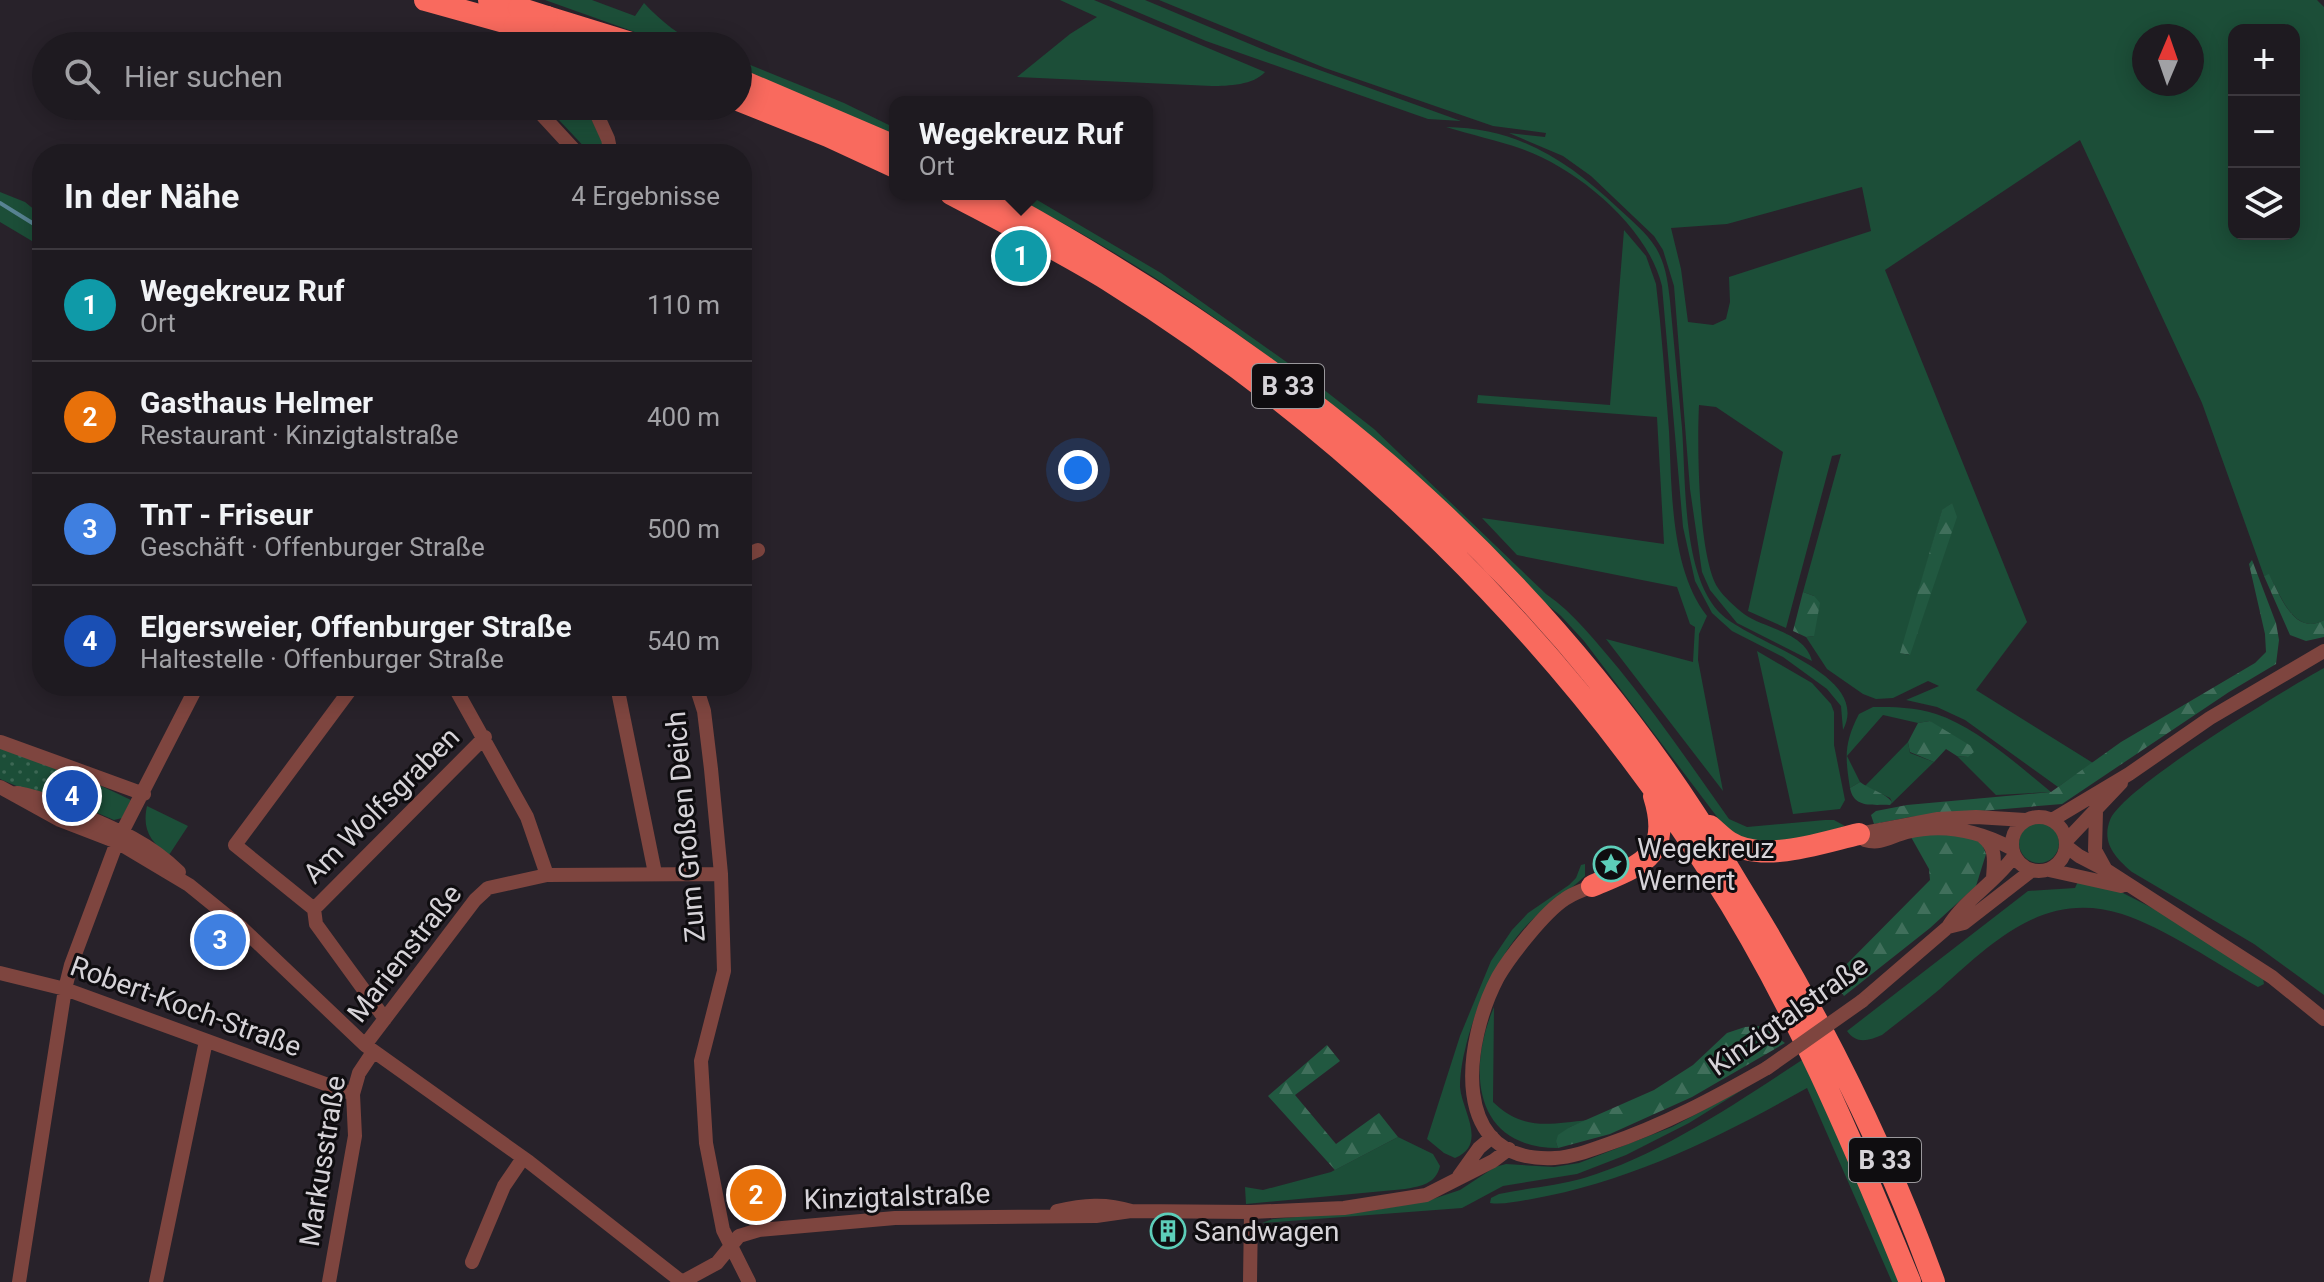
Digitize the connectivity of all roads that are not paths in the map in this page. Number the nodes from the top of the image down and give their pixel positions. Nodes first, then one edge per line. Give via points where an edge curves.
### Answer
1 (425, 0) edge
2 (489, 0) edge
3 (521, 11) edge
4 (546, 25) junction
5 (523, 32) edge
6 (559, 32) edge
7 (578, 32) edge
8 (752, 85) edge
9 (752, 106) edge
10 (547, 120) edge
11 (599, 120) edge
12 (889, 143) edge
13 (569, 144) edge
14 (609, 144) edge
15 (889, 164) edge
16 (962, 200) edge
17 (998, 200) edge
18 (758, 550) dead end
19 (752, 553) edge
20 (2324, 651) edge
21 (192, 696) edge
22 (346, 696) edge
23 (460, 696) edge
24 (619, 696) edge
25 (698, 696) edge
26 (485, 737) junction
27 (1, 742) edge
28 (2129, 774) junction
29 (1650, 783) junction
30 (4, 790) edge
31 (144, 794) junction
32 (2096, 811) junction
33 (1696, 815) junction
34 (2025, 820) junction
35 (2052, 820) junction
36 (1859, 834) junction
37 (1979, 834) junction
38 (119, 837) junction
39 (2066, 842) junction
40 (2012, 852) junction
41 (2049, 870) junction
42 (2106, 870) junction
43 (2031, 871) junction
44 (655, 873) junction
45 (721, 874) junction
46 (547, 875) junction
47 (1993, 878) junction
48 (1592, 886) joint
49 (2133, 889) junction
50 (314, 909) junction
51 (1948, 927) junction
52 (0, 973) edge
53 (65, 989) junction
54 (385, 1019) junction
55 (2324, 1019) edge
56 (206, 1041) junction
57 (369, 1048) junction
58 (353, 1094) junction
59 (1492, 1137) junction
60 (1509, 1149) junction
61 (523, 1158) junction
62 (1456, 1180) junction
63 (1251, 1212) junction
64 (730, 1246) junction
65 (472, 1262) dead end
66 (19, 1282) edge
67 (156, 1282) edge
68 (329, 1282) edge
69 (682, 1282) edge
70 (749, 1282) edge
71 (1250, 1282) edge
72 (1910, 1282) edge
73 (1934, 1282) edge

1 - 3 highway
2 - 3 highway
3 - 4 highway, bridge
3 - 5 street
4 - 6 highway
4 - 7 highway
8 - 12 highway
9 - 15 highway
10 - 13 street
11 - 14 street
16 - 29 highway, B 33 via 1107,280 1189,334 1369,473 1510,611
17 - 33 highway, B 33 via 1211,329 1427,499 1551,626
18 - 19 street
20 - 28 street via 2210,718
21 - 31 street
22 - 50 street, Am Wolfsgraben via 235,845
23 - 26 street
24 - 44 street
25 - 45 street, Zum Großen Deich
26 - 46 street via 527,817
26 - 50 street, Am Wolfsgraben
27 - 31 street
28 - 32 street
28 - 35 street
29 - 48 highway via 1660,815 1653,854 1637,867
29 - 72 highway, B 33 via 1776,984 1838,1112
30 - 38 street via 36,795
31 - 38 street
32 - 39 street
32 - 42 street via 2095,850
33 - 36 highway, B 33 via 1731,844 1755,851 1788,850
33 - 73 highway, B 33 via 1829,1042 1882,1153
34 - 35 street
34 - 36 street via 1938,819
34 - 40 street via 2014,832
35 - 39 street
36 - 37 street via 1880,843 1922,829
37 - 40 street
37 - 47 street via 1993,848
38 - 53 street
38 - 57 street via 158,853
39 - 41 street via 2061,860
39 - 42 street via 2079,856
40 - 43 street
40 - 47 street, Kinzigtalstraße via 2006,867
41 - 43 street
41 - 49 street
42 - 49 street
43 - 51 street, Kinzigtalstraße via 1964,923
44 - 45 street, Marienstraße
44 - 46 street, Marienstraße
45 - 64 street, Zum Großen Deich via 724,971 701,1061 706,1143
46 - 54 street, Marienstraße via 488,888
47 - 51 street, Kinzigtalstraße
48 - 59 street via 1565,899 1535,930 1498,977 1482,1016 1470,1071 1471,1097
49 - 55 street via 2272,977
50 - 54 street, Am Wolfsgraben via 316,924
51 - 60 street, Kinzigtalstraße, bridge via 1862,1001 1767,1068 1667,1120 1554,1158
52 - 53 street, Robert-Koch-Straße
53 - 56 street, Robert-Koch-Straße
53 - 66 street
54 - 57 street, Marienstraße
56 - 58 street, Robert-Koch-Straße
56 - 67 street
57 - 58 street, Markusstraße
57 - 61 street
58 - 68 street, Markusstraße via 355,1136
59 - 60 street, Kinzigtalstraße
59 - 62 street
60 - 62 street, Kinzigtalstraße
61 - 65 street via 504,1186
61 - 69 street
62 - 63 street, Kinzigtalstraße via 1426,1195 1344,1208
63 - 64 street, Kinzigtalstraße via 1131,1211 1096,1205 1036,1217 895,1218 747,1232
63 - 71 street
64 - 69 street, Kinzigtalstraße via 717,1263
64 - 70 street, Zum Großen Deich

